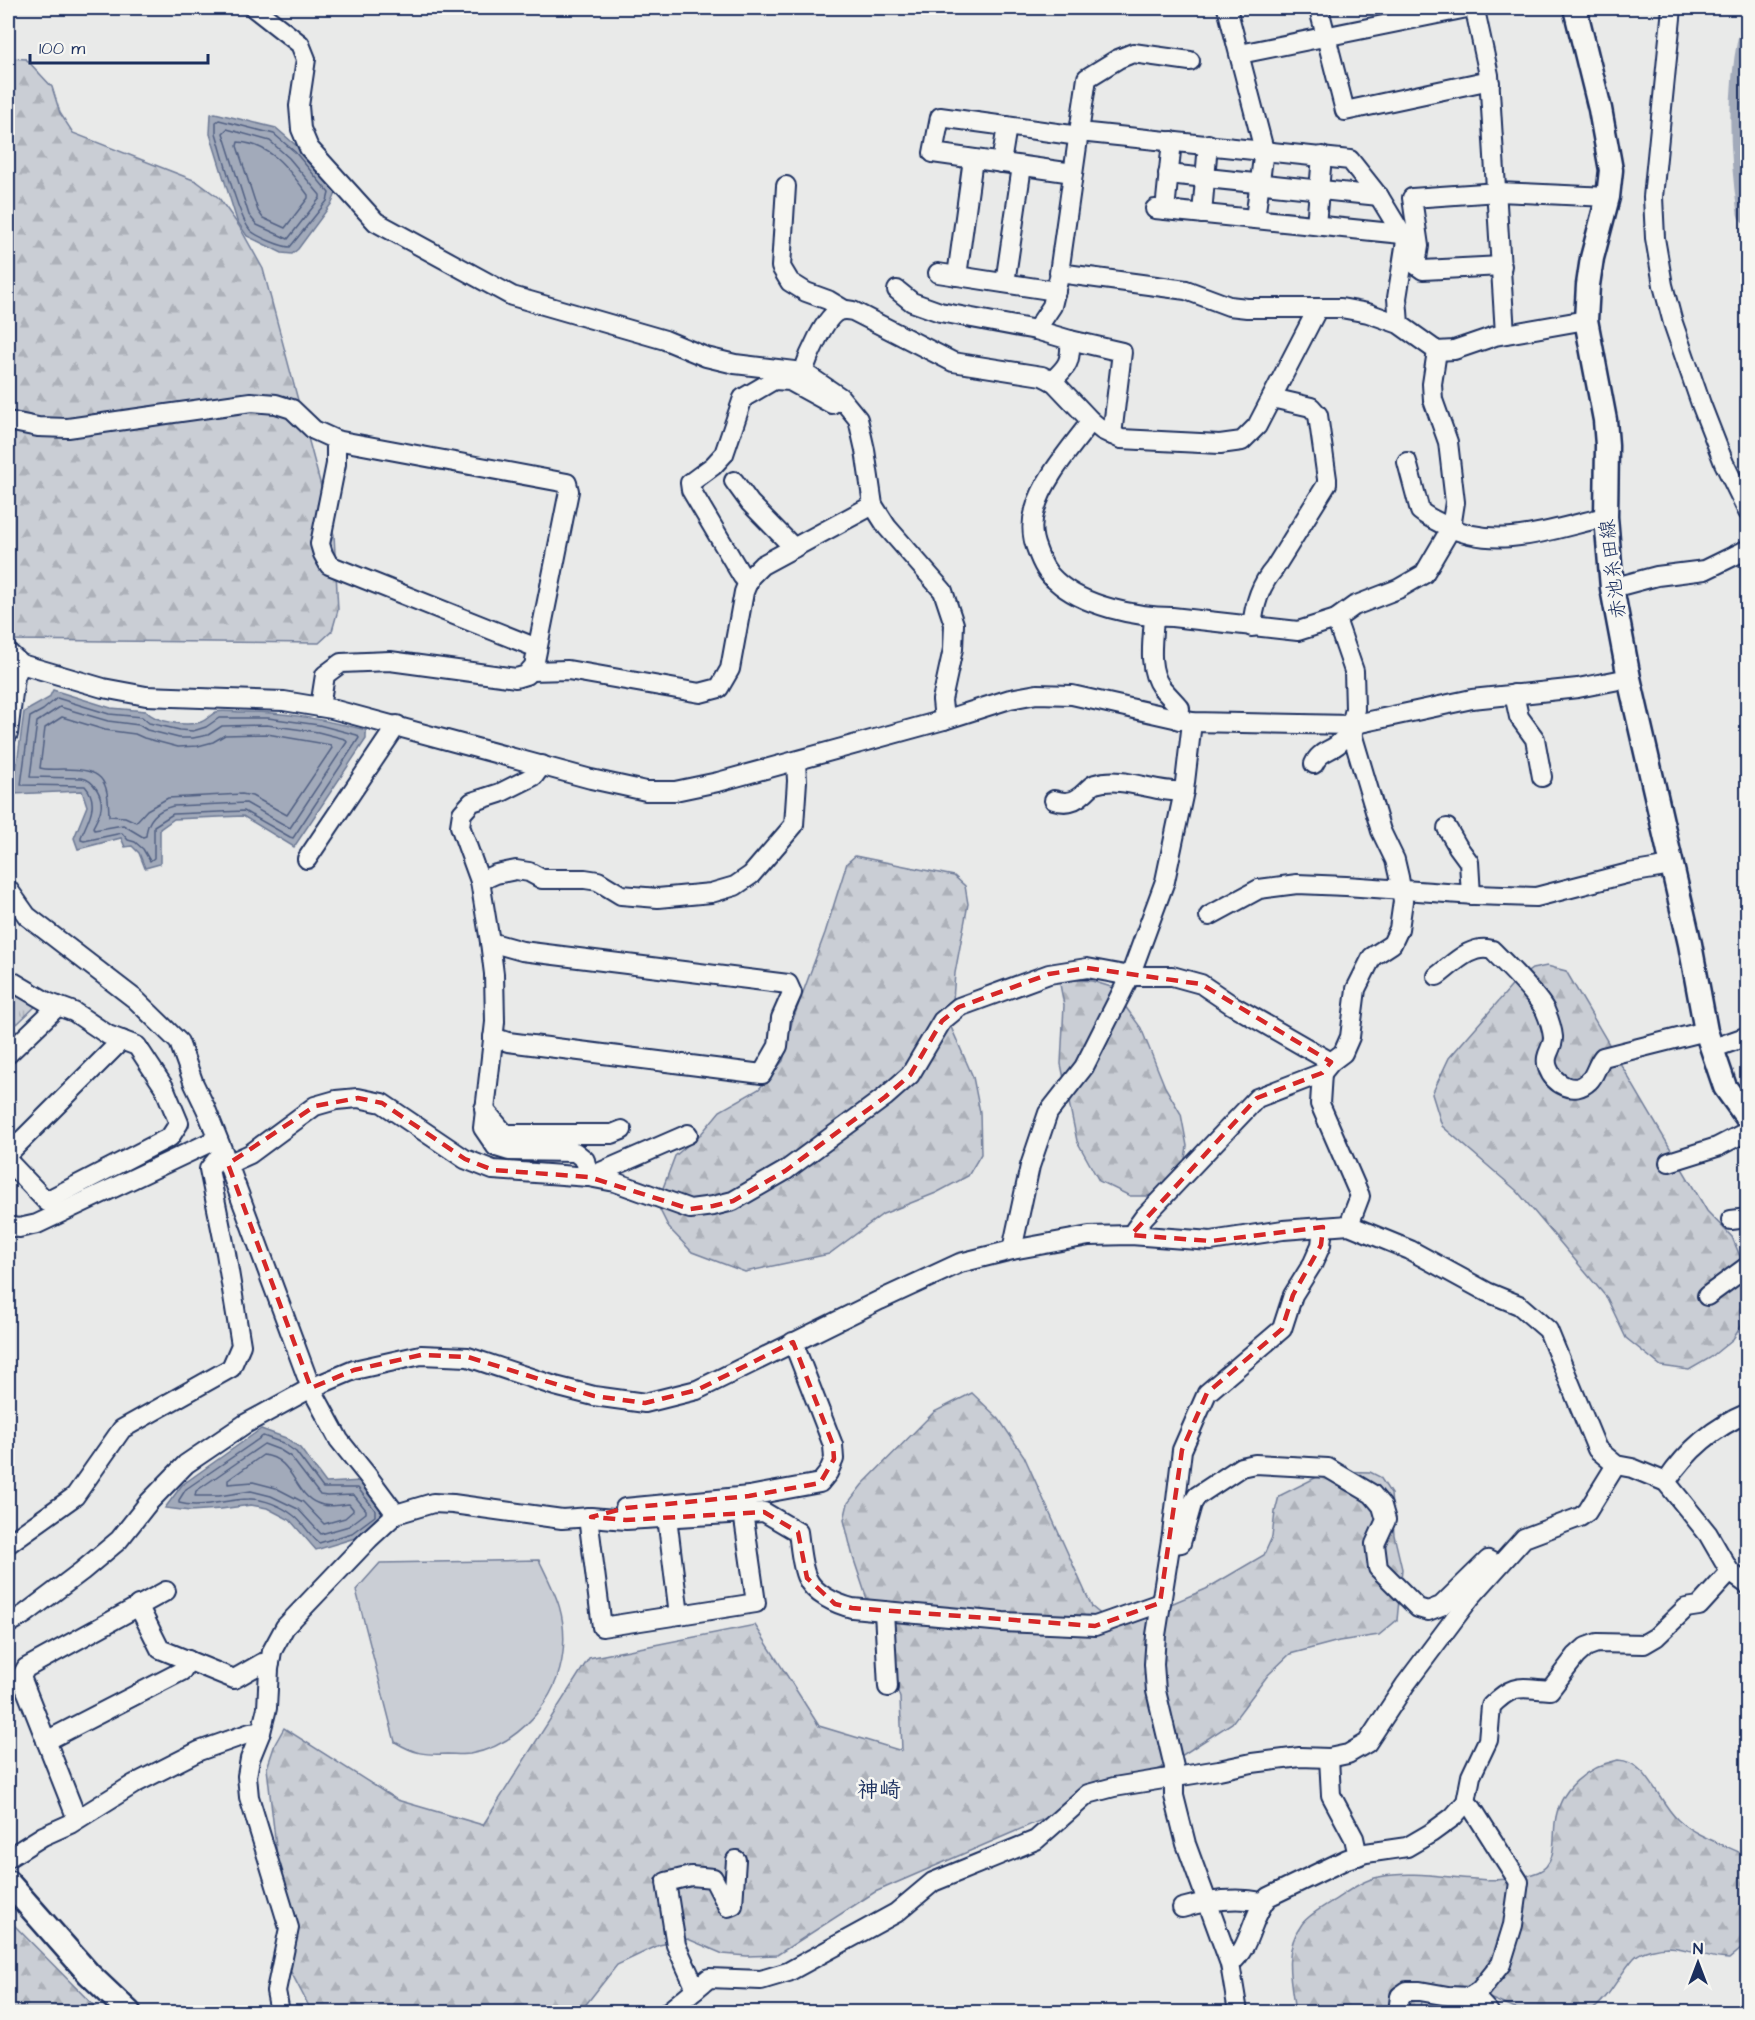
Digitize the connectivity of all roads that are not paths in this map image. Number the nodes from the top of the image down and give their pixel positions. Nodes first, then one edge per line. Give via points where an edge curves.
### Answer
1 (254, 8) edge
2 (1227, 8) edge
3 (1472, 8) edge
4 (1575, 8) edge
5 (1672, 8) edge
6 (1319, 9) dead end
7 (274, 14) edge
8 (1327, 36) junction
9 (1240, 54) junction
10 (1190, 61) dead end
11 (1490, 83) junction
12 (1007, 126) junction
13 (1079, 134) junction
14 (1172, 141) junction
15 (1208, 144) junction
16 (1264, 150) junction
17 (1322, 156) junction
18 (973, 159) junction
19 (1001, 163) junction
20 (1022, 166) junction
21 (1073, 173) junction
22 (1168, 174) junction
23 (1205, 178) junction
24 (1260, 184) junction
25 (786, 186) dead end
26 (1319, 191) junction
27 (1498, 192) junction
28 (1379, 196) junction
29 (1608, 197) junction
30 (1202, 214) junction
31 (1255, 219) junction
32 (1316, 225) junction
33 (1402, 234) junction
34 (1502, 266) junction
35 (938, 273) dead end
36 (957, 276) junction
37 (1057, 282) junction
38 (1005, 283) junction
39 (897, 290) dead end
40 (1318, 308) junction
41 (843, 309) junction
42 (1586, 320) junction
43 (1399, 324) junction
44 (1036, 330) junction
45 (1505, 334) junction
46 (1070, 339) junction
47 (1437, 351) junction
48 (803, 372) junction
49 (1052, 381) junction
50 (1272, 398) junction
51 (854, 415) junction
52 (8, 421) edge
53 (1091, 421) junction
54 (1112, 435) junction
55 (336, 440) junction
56 (1407, 462) dead end
57 (734, 482) dead end
58 (873, 505) junction
59 (1748, 512) edge
60 (1606, 517) junction
61 (1451, 528) junction
62 (794, 548) junction
63 (1748, 549) edge
64 (748, 583) junction
65 (1612, 588) junction
66 (1154, 617) junction
67 (1336, 619) junction
68 (1252, 627) junction
69 (537, 648) junction
70 (12, 662) edge
71 (530, 671) junction
72 (1629, 678) junction
73 (1514, 694) junction
74 (320, 707) junction
75 (944, 720) junction
76 (1186, 721) junction
77 (397, 725) junction
78 (1352, 729) junction
79 (8, 734) edge
80 (796, 762) junction
81 (1314, 764) dead end
82 (542, 765) junction
83 (1542, 777) dead end
84 (1184, 791) junction
85 (1054, 800) dead end
86 (1447, 828) dead end
87 (308, 859) dead end
88 (1671, 866) junction
89 (480, 881) junction
90 (8, 889) edge
91 (1401, 890) junction
92 (1471, 895) junction
93 (1209, 916) dead end
94 (490, 942) junction
95 (1130, 976) junction
96 (1437, 976) dead end
97 (8, 980) edge
98 (58, 1006) junction
99 (1748, 1036) edge
100 (493, 1037) junction
101 (122, 1040) junction
102 (1708, 1040) junction
103 (8, 1054) edge
104 (1326, 1067) junction
105 (484, 1109) junction
106 (1748, 1119) edge
107 (622, 1130) dead end
108 (1748, 1131) edge
109 (688, 1134) dead end
110 (222, 1152) junction
111 (8, 1154) edge
112 (8, 1161) edge
113 (1669, 1162) dead end
114 (100, 1173) junction
115 (589, 1177) junction
116 (109, 1190) junction
117 (1348, 1225) junction
118 (8, 1226) edge
119 (1323, 1227) junction
120 (1131, 1235) junction
121 (1012, 1250) junction
122 (1748, 1266) edge
123 (1707, 1296) dead end
124 (793, 1342) junction
125 (311, 1389) junction
126 (1748, 1413) edge
127 (1616, 1465) junction
128 (1666, 1482) junction
129 (743, 1512) junction
130 (396, 1514) junction
131 (590, 1517) junction
132 (667, 1517) junction
133 (8, 1544) edge
134 (1170, 1544) junction
135 (1498, 1566) junction
136 (1730, 1572) junction
137 (1748, 1585) edge
138 (166, 1591) dead end
139 (1160, 1603) junction
140 (138, 1605) junction
141 (884, 1611) junction
142 (679, 1615) junction
143 (8, 1624) edge
144 (188, 1660) junction
145 (270, 1663) junction
146 (888, 1687) dead end
147 (261, 1732) junction
148 (46, 1740) junction
149 (1329, 1758) junction
150 (1173, 1778) junction
151 (1466, 1802) junction
152 (77, 1819) junction
153 (1358, 1856) junction
154 (8, 1858) edge
155 (736, 1860) dead end
156 (8, 1882) edge
157 (1207, 1900) junction
158 (1263, 1902) junction
159 (1182, 1908) dead end
160 (1230, 1964) junction
161 (696, 1989) junction
162 (1473, 1995) junction
163 (129, 2013) edge
164 (280, 2013) edge
165 (668, 2013) edge
166 (1238, 2013) edge
167 (1398, 2013) edge
168 (1489, 2013) edge

1 - 7 street
2 - 9 street
3 - 8 street
3 - 11 street
4 - 29 main road, 赤池糸田線 via 1611,170
5 - 59 street via 1653,197 1655,238 1673,323 1724,463
6 - 8 street
7 - 48 street via 300,44 306,59 299,106 301,129 309,148 376,222 512,296 665,339 706,357
8 - 9 street
8 - 11 street via 1345,111
9 - 16 street
10 - 13 street via 1133,53 1087,78
11 - 27 street
12 - 13 street
12 - 18 street via 940,117 933,153
12 - 19 street
13 - 14 street
13 - 21 street
14 - 15 street
14 - 22 street
15 - 16 street
15 - 23 street
16 - 17 street
16 - 24 street
17 - 26 street
17 - 28 street via 1350,160
18 - 19 street
18 - 36 street
19 - 20 street
20 - 21 street
20 - 38 street
21 - 37 street
22 - 23 street
22 - 30 street via 1160,209
23 - 24 street
23 - 30 street
24 - 26 street
24 - 31 street
25 - 41 street via 781,267 790,282
26 - 28 street
26 - 32 street
27 - 29 street
27 - 34 street
27 - 34 street via 1412,198 1419,246 1416,265 1423,270
28 - 33 street
29 - 42 main road, 赤池糸田線 via 1592,258
30 - 31 street
31 - 32 street
32 - 33 street
33 - 43 street via 1406,241 1397,298
34 - 45 street
35 - 36 street
36 - 38 street
37 - 38 street
37 - 40 street via 1186,290 1229,306 1247,308
37 - 44 street via 1052,306
39 - 44 street via 912,302 940,312
40 - 43 street via 1368,313
40 - 50 street
41 - 48 street via 827,323
41 - 49 street via 953,362 1042,376
42 - 45 street
42 - 60 main road, 赤池糸田線 via 1606,436
43 - 47 street
44 - 46 street
45 - 47 street via 1454,350
46 - 49 street via 1070,360
46 - 54 street via 1122,352
47 - 61 street via 1433,400 1448,442 1455,502
48 - 51 street via 840,397
49 - 53 street
50 - 54 street via 1257,426 1242,441 1220,444 1121,439
50 - 68 street via 1311,407 1318,415 1327,484 1265,579
51 - 58 street via 865,450
51 - 64 street via 846,416 790,381 774,380 742,398 724,454 690,483
52 - 55 street via 68,428 251,402 292,409 314,430
53 - 54 street
53 - 66 street via 1044,488 1032,523 1033,542 1042,565 1071,592 1101,605
55 - 69 street via 336,464 320,544 329,565
55 - 69 street via 567,483 569,490
56 - 61 street via 1420,511
57 - 62 street
58 - 62 street
58 - 75 street via 942,591 954,624 942,700
60 - 61 street via 1510,538 1485,538
60 - 65 main road, 赤池糸田線
61 - 67 street via 1424,574 1354,606
62 - 64 street via 762,565
63 - 65 street via 1705,570 1657,576
64 - 71 street via 730,669 719,688 700,693 568,670
65 - 72 main road, 赤池糸田線
66 - 68 street
66 - 76 street via 1154,672
67 - 68 street via 1298,631
67 - 78 street via 1354,671
69 - 71 street
70 - 74 street via 146,696 284,701
70 - 79 street via 15,676
71 - 74 street via 516,678 403,662 341,663 325,675
72 - 73 street
72 - 88 main road, 赤池糸田線
73 - 78 street via 1472,699
73 - 83 street via 1519,717 1535,739
74 - 77 street
75 - 76 street via 1037,694 1072,695
75 - 80 street
76 - 78 street
76 - 84 street
77 - 82 street
77 - 87 street
78 - 81 street
78 - 91 street
80 - 82 street via 675,790 646,790
80 - 89 street via 794,825 751,875 735,886 658,897 621,895 598,881 542,879 516,870
82 - 89 street via 534,776 472,802 462,813 460,826
84 - 85 street via 1105,783 1093,785 1074,801
84 - 95 street via 1165,881
86 - 92 street via 1469,862
88 - 92 street via 1536,897
88 - 102 main road, 赤池糸田線
89 - 94 street
90 - 110 street via 27,916 135,999 179,1042
91 - 92 street
91 - 93 street via 1297,884 1259,889
91 - 104 street via 1399,929 1392,944 1371,957 1353,1000 1350,1037 1343,1053
94 - 100 street
94 - 100 street via 522,951 788,984 792,993 781,1018 778,1046 762,1074
95 - 104 street via 1172,976 1201,984
95 - 115 street via 1087,968 1049,974 959,1007 942,1021 910,1075 895,1089 785,1171 734,1201 690,1209 615,1182
95 - 121 street via 1084,1066 1048,1113 1030,1166
96 - 102 street via 1473,951 1492,951 1544,1008 1554,1041 1547,1052 1548,1067 1557,1083 1567,1087 1578,1088 1590,1081 1603,1057
97 - 98 street
98 - 101 street
98 - 103 street
99 - 102 street
100 - 105 street
101 - 111 street
101 - 114 street via 137,1046 164,1087 179,1123 170,1137
102 - 106 main road, 赤池糸田線 via 1725,1087
104 - 117 street via 1320,1104 1360,1196
104 - 120 street via 1257,1098
105 - 107 street via 506,1134 612,1134
105 - 115 street via 483,1128 496,1147 575,1152 585,1160
108 - 113 street via 1717,1147
109 - 115 street
110 - 115 street via 250,1154 315,1106 358,1098 382,1103 465,1159 493,1170
110 - 116 street
110 - 125 street
110 - 133 street via 209,1169 241,1345 231,1368 122,1429 75,1496
112 - 114 street via 46,1201
114 - 116 street
116 - 118 street via 37,1224
117 - 119 street
117 - 127 street via 1410,1250 1519,1305 1548,1330 1597,1449
119 - 120 street via 1211,1241
119 - 134 street via 1321,1245 1293,1295 1282,1329 1207,1393 1182,1450
120 - 121 street via 1089,1236
121 - 124 street via 960,1263
122 - 123 street
124 - 125 street via 697,1390 645,1403 594,1396 468,1358 422,1355 354,1370
124 - 131 street via 833,1445 834,1460 820,1483 749,1496 626,1508
125 - 130 street via 339,1440
125 - 143 street via 246,1424 186,1464 119,1539
126 - 128 street via 1729,1420 1700,1442
127 - 128 street
127 - 135 street via 1587,1512 1524,1538
128 - 136 street via 1708,1534
129 - 132 street
129 - 141 street via 764,1512 798,1532 807,1578 835,1604
129 - 142 street via 756,1603
130 - 131 street via 433,1503 562,1519
130 - 145 street via 285,1627
131 - 132 street
131 - 142 street via 602,1628
132 - 142 street
134 - 135 street via 1181,1543 1197,1496 1241,1467 1255,1464 1328,1468 1371,1494 1382,1506 1386,1520 1375,1544 1378,1568 1418,1608 1428,1611 1441,1605 1488,1560
134 - 139 street
135 - 149 street via 1405,1685 1367,1743 1348,1754
136 - 137 street
136 - 151 street via 1699,1606 1686,1608 1644,1644 1597,1643 1576,1656 1550,1689 1515,1688 1504,1693 1491,1706 1488,1740 1472,1776
138 - 140 street
139 - 141 street via 1095,1626
139 - 150 street via 1154,1664 1156,1691 1174,1767
140 - 144 street via 160,1649
140 - 148 street via 26,1668 21,1677
141 - 146 street
144 - 145 street via 234,1679 262,1663
144 - 148 street via 182,1671
145 - 147 street
147 - 152 street via 199,1751
147 - 164 street via 247,1776 249,1797 290,1928 276,1990
148 - 152 street
149 - 150 street via 1252,1763
149 - 153 street via 1331,1796 1354,1838
150 - 157 street via 1186,1844
150 - 161 street via 1114,1786 1088,1794 1036,1840 933,1882 896,1913 788,1972 761,1980 709,1978
151 - 153 street via 1453,1817 1407,1847
151 - 162 street via 1519,1882 1514,1925 1501,1964
152 - 154 street
153 - 158 street
155 - 161 street via 734,1905 728,1907 713,1878 691,1876 666,1882 676,1946
156 - 163 main road via 88,1974
157 - 158 street
157 - 159 street
157 - 160 street
158 - 160 street via 1240,1956
160 - 166 street
161 - 165 street
162 - 167 street via 1407,1991 1400,1996
162 - 168 street

